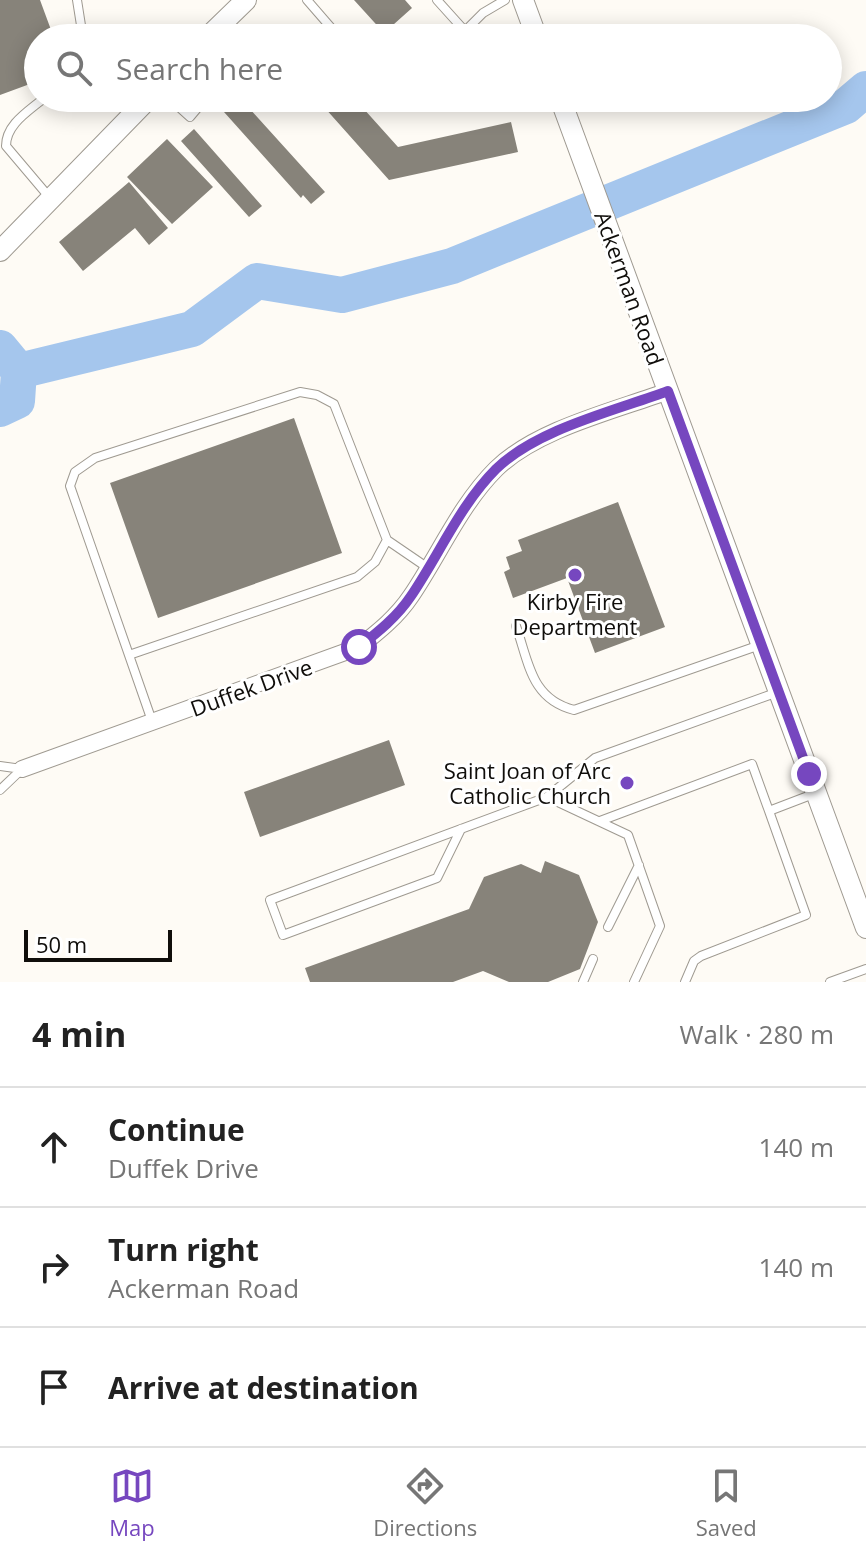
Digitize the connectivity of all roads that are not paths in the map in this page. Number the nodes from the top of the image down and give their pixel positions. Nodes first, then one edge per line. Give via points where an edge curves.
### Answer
1 (77, 0) edge
2 (246, 0) edge
3 (307, 0) edge
4 (437, 0) edge
5 (478, 0) edge
6 (505, 0) edge
7 (523, 0) edge
8 (483, 13) junction
9 (81, 24) edge
10 (222, 24) edge
11 (328, 24) edge
12 (454, 24) edge
13 (471, 24) edge
14 (532, 24) edge
15 (28, 112) edge
16 (128, 112) edge
17 (565, 112) edge
18 (51, 199) junction
19 (0, 251) edge
20 (668, 391) junction
21 (387, 540) junction
22 (428, 568) junction
23 (516, 626) dead end
24 (761, 644) junction
25 (129, 655) junction
26 (779, 691) junction
27 (153, 722) junction
28 (0, 766) edge
29 (22, 769) junction
30 (0, 790) edge
31 (816, 793) junction
32 (547, 797) junction
33 (769, 811) junction
34 (600, 821) junction
35 (461, 829) junction
36 (639, 865) junction
37 (862, 906) edge
38 (608, 927) dead end
39 (866, 928) edge
40 (593, 959) dead end
41 (866, 969) edge
42 (583, 982) edge
43 (634, 982) edge
44 (685, 982) edge
45 (830, 982) edge

1 - 9 lane
2 - 10 street
3 - 11 lane
4 - 12 lane
5 - 8 lane
6 - 8 lane
7 - 14 street
8 - 13 lane
15 - 18 lane via 12,126 6,146
16 - 18 street
17 - 20 street, Ackerman Road
18 - 19 street
20 - 22 street, Duffek Drive via 553,433 522,450 473,497
20 - 24 street, Ackerman Road
21 - 22 lane
21 - 25 lane via 375,562 357,577
21 - 25 lane via 334,404 317,395 300,392 95,458 75,472 70,486
22 - 27 street, Duffek Drive via 385,627 359,647
23 - 24 lane via 538,689 556,705 574,710
24 - 26 street, Ackerman Road
25 - 27 lane
26 - 31 street, Ackerman Road
26 - 32 lane via 595,758
27 - 29 street, Duffek Drive
28 - 29 lane
29 - 30 lane
31 - 33 lane
31 - 37 street, Ackerman Road
32 - 34 lane
32 - 35 lane
33 - 34 lane via 752,764
33 - 44 lane via 806,915 701,956
34 - 36 lane via 628,835
35 - 35 lane via 270,900 283,935 437,878
36 - 38 lane
36 - 43 lane via 660,926
37 - 39 street, Ackerman Road
40 - 42 lane
41 - 45 lane

